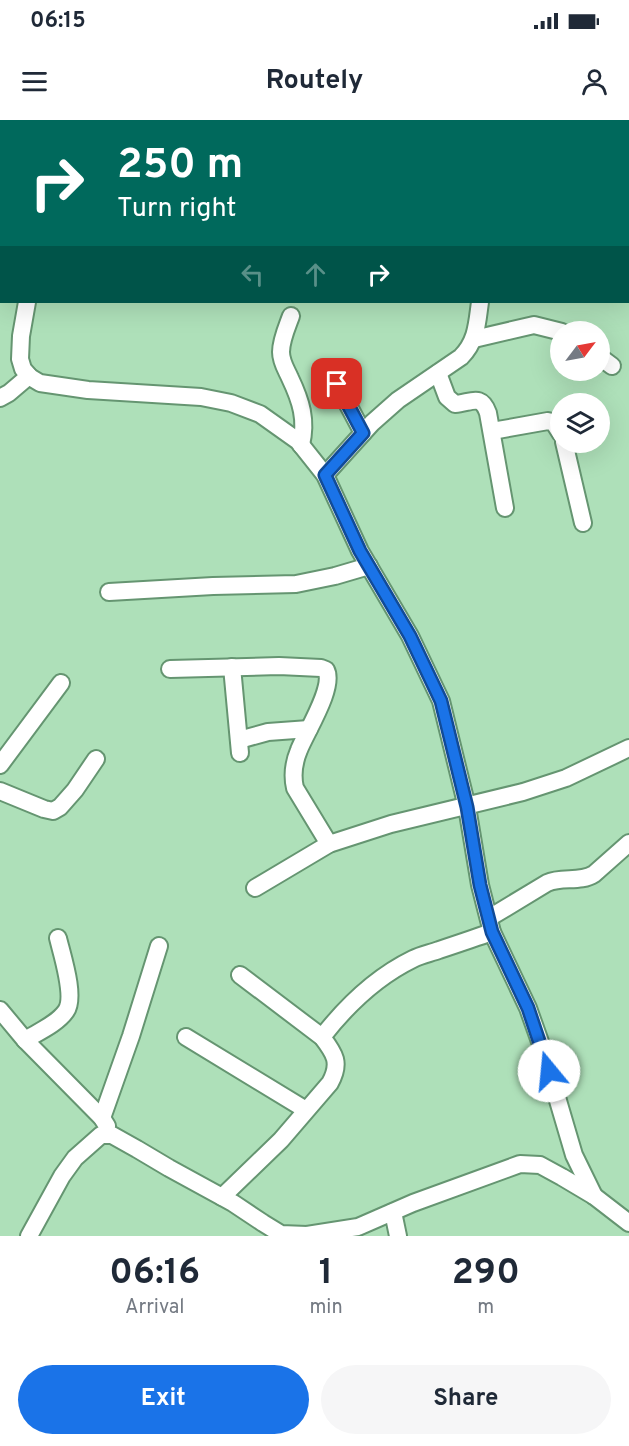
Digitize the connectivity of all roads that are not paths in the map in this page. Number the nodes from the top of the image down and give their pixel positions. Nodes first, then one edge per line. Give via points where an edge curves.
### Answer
1 (27, 303) edge
2 (480, 303) edge
3 (291, 316) dead end
4 (550, 329) edge
5 (474, 339) junction
6 (438, 373) junction
7 (29, 376) junction
8 (337, 384) dead end
9 (0, 398) edge
10 (550, 422) edge
11 (492, 431) junction
12 (363, 433) junction
13 (302, 445) junction
14 (567, 453) edge
15 (325, 475) junction
16 (505, 508) dead end
17 (583, 522) dead end
18 (369, 567) junction
19 (109, 592) dead end
20 (232, 667) junction
21 (170, 669) dead end
22 (61, 683) dead end
23 (309, 729) junction
24 (629, 747) edge
25 (96, 759) dead end
26 (0, 765) edge
27 (0, 791) edge
28 (467, 807) junction
29 (629, 843) edge
30 (329, 844) junction
31 (255, 888) dead end
32 (491, 925) junction
33 (58, 938) dead end
34 (159, 946) dead end
35 (240, 975) dead end
36 (0, 1010) edge
37 (186, 1037) dead end
38 (322, 1037) junction
39 (25, 1040) junction
40 (306, 1110) junction
41 (102, 1118) junction
42 (112, 1135) junction
43 (594, 1196) junction
44 (222, 1197) junction
45 (393, 1212) junction
46 (629, 1223) edge
47 (29, 1236) edge
48 (398, 1236) edge

1 - 7 street via 20,359
2 - 5 street
3 - 13 street via 281,353 302,406
4 - 5 street via 534,326
5 - 6 street via 469,349
6 - 11 street via 447,397 455,404 477,400 485,404
6 - 12 street via 398,400
7 - 9 street
7 - 13 street via 40,383 88,390 201,397 231,403 260,414
8 - 12 street
10 - 11 street
11 - 16 street
12 - 15 street
13 - 15 street
14 - 17 street
15 - 18 street
18 - 19 street via 296,584
18 - 28 street via 410,636 441,701
20 - 21 street
20 - 23 street via 239,746 268,732
20 - 23 street via 326,670 329,681
22 - 26 street
23 - 30 street via 298,752 294,788
24 - 28 street via 566,778
25 - 27 street via 75,790 53,811
28 - 30 street via 391,824
28 - 32 street
29 - 32 street via 588,878 554,880
30 - 31 street
32 - 38 street via 389,973 354,1001
32 - 43 street via 528,1008 574,1155
33 - 39 street via 71,1001 63,1014
34 - 41 street
35 - 38 street
36 - 39 street
37 - 40 street
38 - 40 street via 336,1060 336,1072
39 - 41 street
40 - 44 street
41 - 42 street
42 - 44 street
42 - 47 street via 101,1135 75,1158
43 - 45 street via 540,1165 520,1164
43 - 46 street
44 - 45 street via 281,1234 307,1235 358,1227
45 - 48 street

